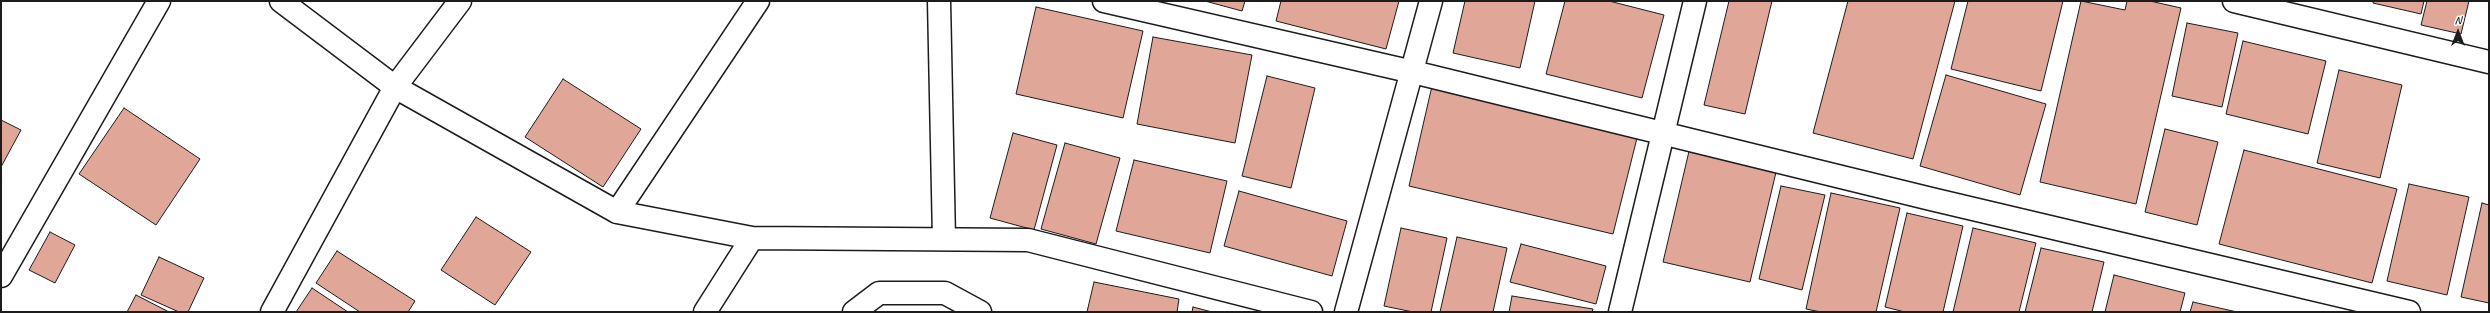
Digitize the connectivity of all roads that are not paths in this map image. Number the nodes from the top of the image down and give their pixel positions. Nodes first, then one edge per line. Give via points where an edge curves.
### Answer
1 (159, 1) edge
2 (281, 1) edge
3 (460, 1) edge
4 (758, 1) edge
5 (939, 1) edge
6 (1104, 1) edge
7 (1430, 1) edge
8 (1695, 1) edge
9 (2234, 1) edge
10 (2489, 62) edge
11 (1413, 72) junction
12 (395, 86) junction
13 (1664, 134) junction
14 (617, 212) junction
15 (752, 238) junction
16 (944, 239) junction
17 (1, 276) edge
18 (272, 312) edge
19 (705, 312) edge
20 (854, 312) edge
21 (980, 312) edge
22 (1311, 312) edge
23 (1346, 312) edge
24 (1620, 312) edge
25 (2409, 312) edge

1 - 17 street
2 - 12 street
3 - 12 street
4 - 14 street
5 - 16 street
6 - 11 street
7 - 11 street
8 - 13 street
9 - 10 street
11 - 13 street
11 - 23 street
12 - 14 street
12 - 18 street
13 - 24 street
13 - 25 street
14 - 15 street
15 - 16 street
15 - 19 street
16 - 22 street via 1028,240
20 - 21 street via 879,293 945,293

